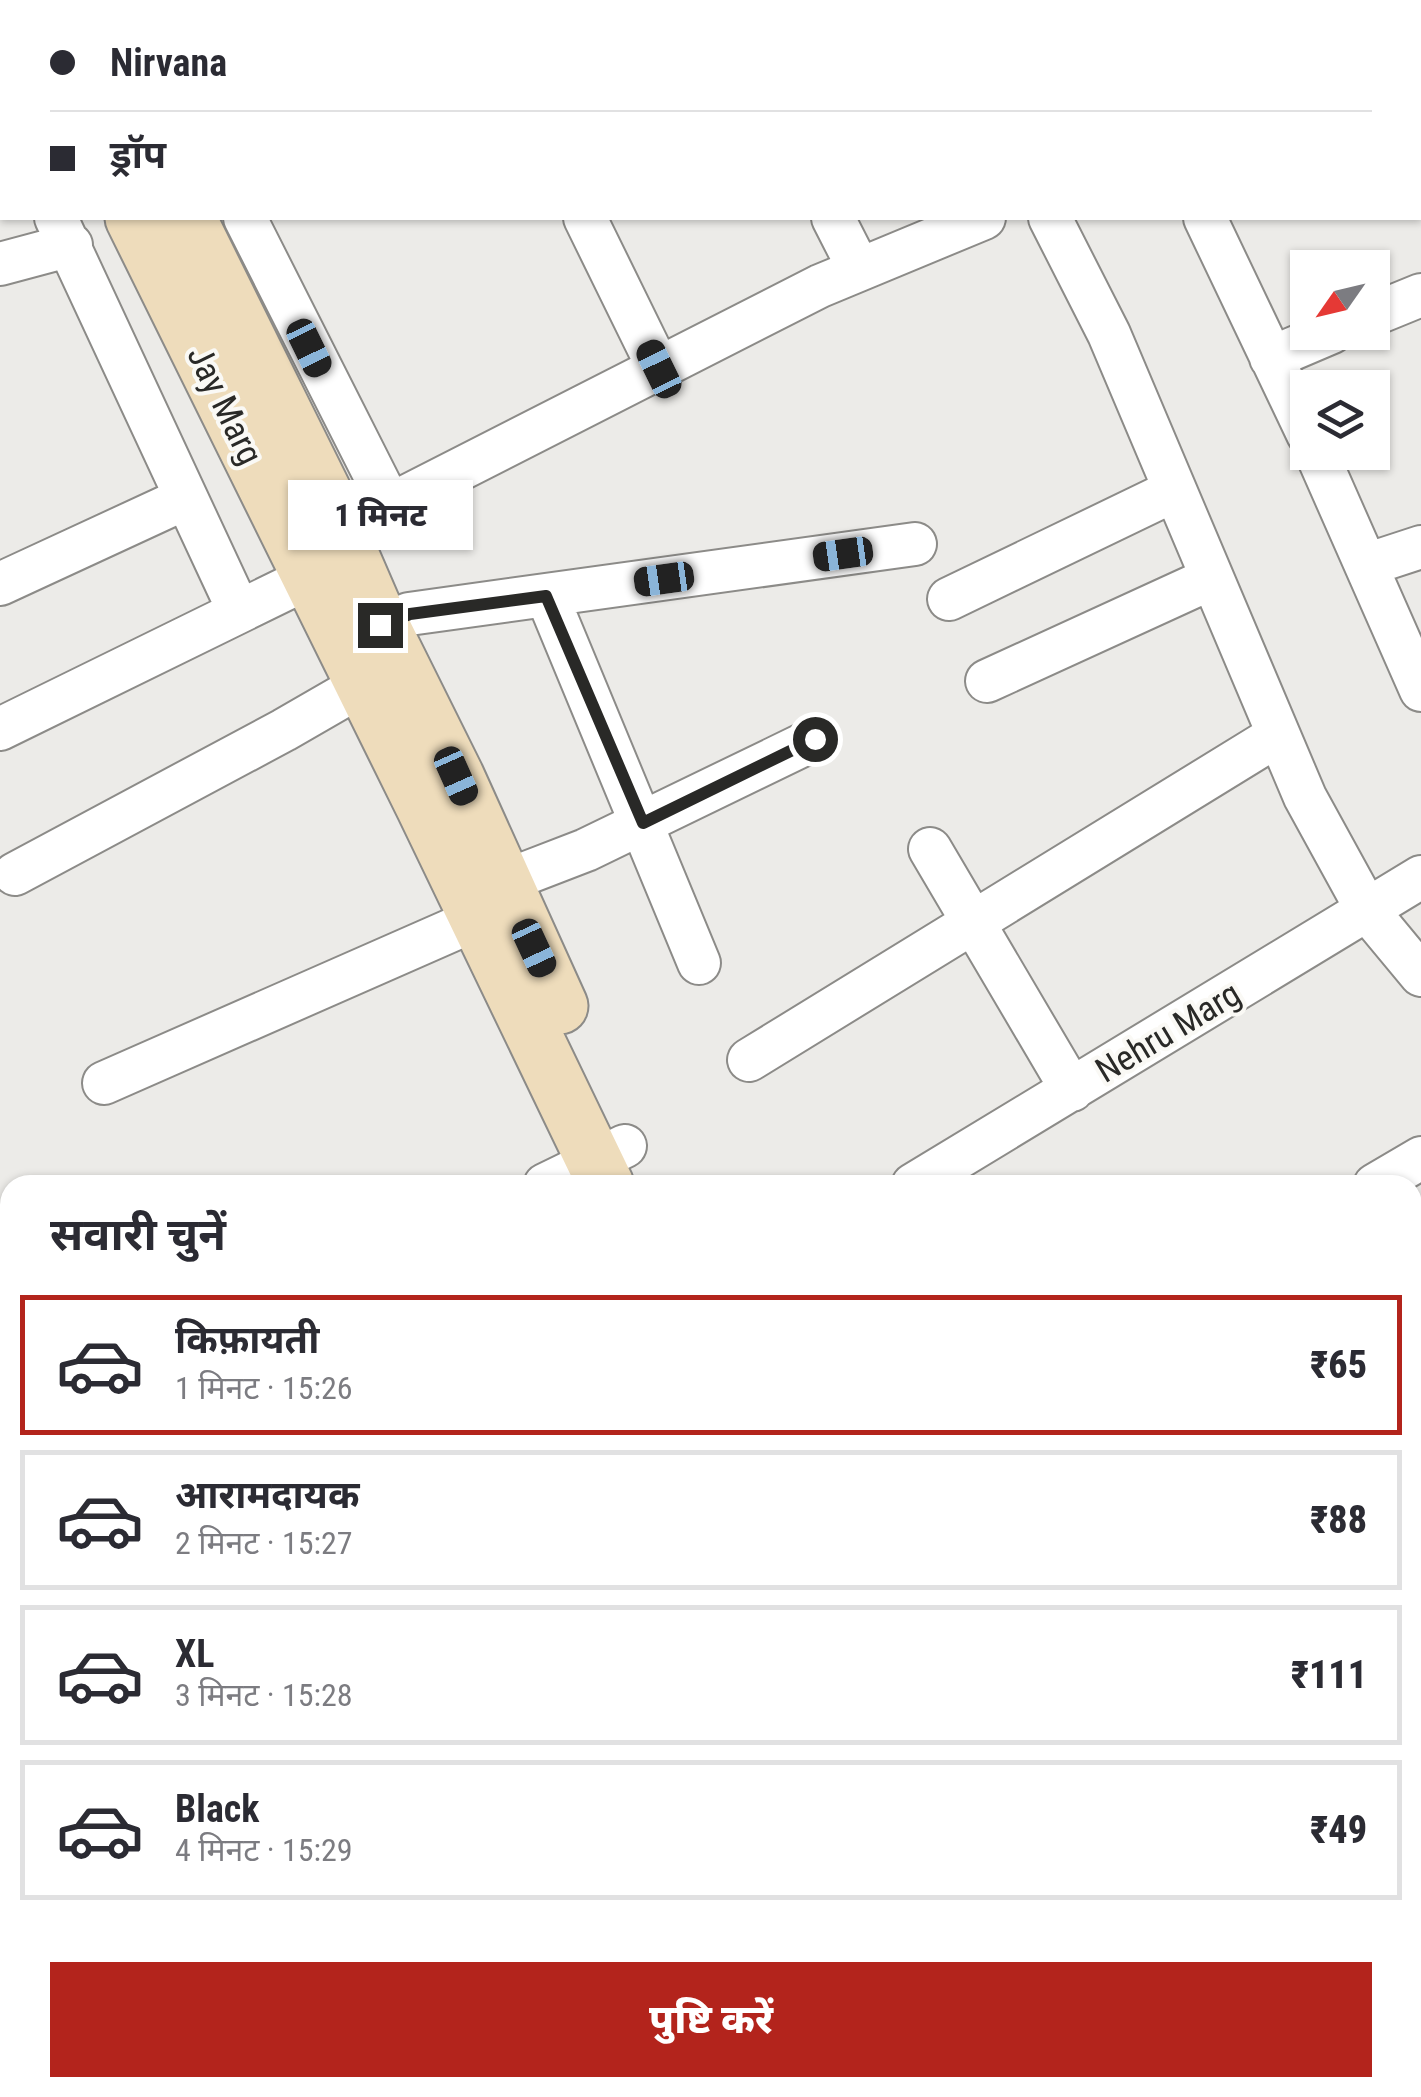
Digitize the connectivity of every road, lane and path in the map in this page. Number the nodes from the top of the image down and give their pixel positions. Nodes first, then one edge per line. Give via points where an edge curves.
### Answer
1 (134, 220) edge
2 (189, 220) edge
3 (246, 220) edge
4 (587, 220) edge
5 (834, 220) edge
6 (979, 220) edge
7 (1051, 220) edge
8 (1206, 220) edge
9 (63, 231) edge
10 (0, 264) edge
11 (858, 269) junction
12 (1421, 295) edge
13 (1390, 308) edge
14 (1290, 350) edge
15 (1271, 358) junction
16 (659, 369) junction
17 (1290, 397) edge
18 (1324, 470) edge
19 (1174, 490) junction
20 (186, 498) junction
21 (390, 504) junction
22 (315, 514) junction
23 (915, 544) dead end
24 (1421, 546) edge
25 (1366, 564) junction
26 (308, 578) junction
27 (1212, 578) junction
28 (0, 584) edge
29 (546, 596) junction
30 (949, 599) dead end
31 (238, 609) junction
32 (380, 625) junction
33 (987, 680) dead end
34 (362, 685) junction
35 (1421, 690) edge
36 (0, 729) edge
37 (1278, 734) junction
38 (815, 739) dead end
39 (643, 823) junction
40 (930, 848) dead end
41 (14, 874) dead end
42 (1421, 877) edge
43 (490, 900) junction
44 (1367, 910) junction
45 (972, 922) junction
46 (699, 963) dead end
47 (1421, 975) edge
48 (750, 1060) dead end
49 (104, 1083) dead end
50 (1072, 1090) junction
51 (1421, 1158) edge
52 (617, 1169) edge
53 (590, 1175) edge
54 (930, 1175) edge
55 (1391, 1175) edge

1 - 22 main road, Jay Marg
2 - 22 main road, Jay Marg
3 - 21 street
4 - 16 street
5 - 11 street
6 - 11 street
7 - 19 street via 1109,334
8 - 15 street
9 - 10 street
9 - 20 street
11 - 16 street
12 - 13 street
14 - 15 street
15 - 17 street
16 - 21 street
18 - 25 street
19 - 27 street
19 - 30 street
20 - 28 street
20 - 31 street
21 - 22 street
22 - 26 main road, Jay Marg
22 - 32 main road, Jay Marg
23 - 29 street
24 - 25 street
25 - 35 street
26 - 31 street
26 - 34 main road, Jay Marg
27 - 33 street
27 - 37 street
29 - 32 street via 410,614
29 - 39 street
31 - 36 street
32 - 43 main road, Jay Marg via 456,776
34 - 41 street
34 - 43 main road, Jay Marg
37 - 44 street via 1304,797
37 - 45 street
38 - 39 street
39 - 43 street
39 - 46 street
40 - 45 street
42 - 44 street, Nehru Marg
43 - 49 street
43 - 52 main road, Jay Marg
44 - 47 street
44 - 50 street, Nehru Marg
45 - 48 street
45 - 50 street
50 - 54 street, Nehru Marg
51 - 55 street
52 - 53 street

